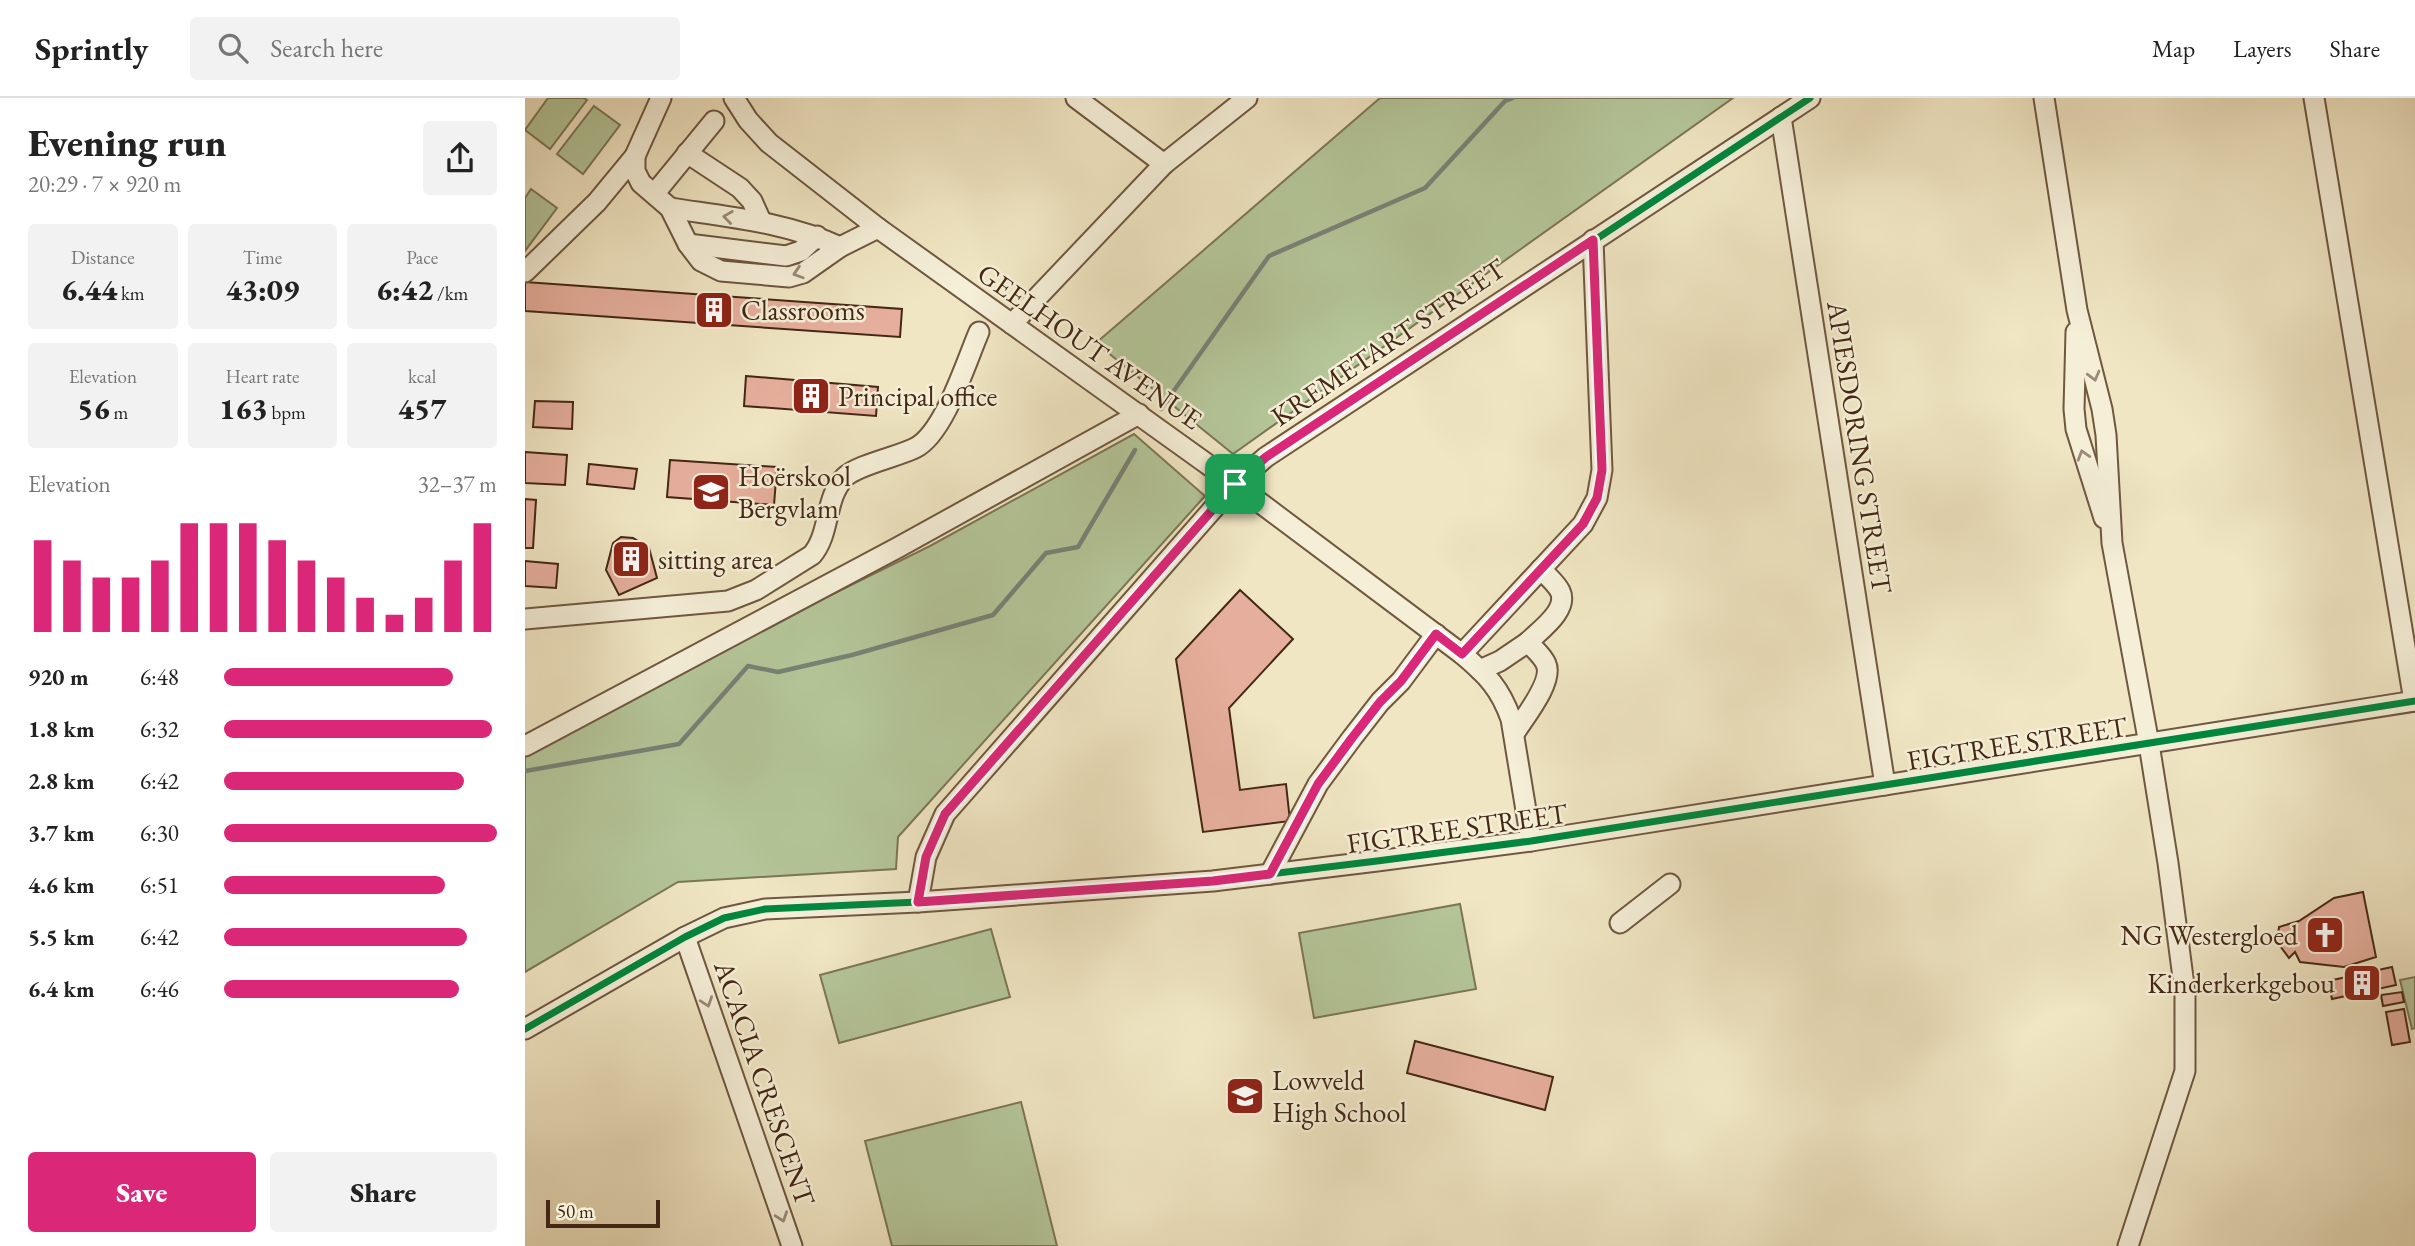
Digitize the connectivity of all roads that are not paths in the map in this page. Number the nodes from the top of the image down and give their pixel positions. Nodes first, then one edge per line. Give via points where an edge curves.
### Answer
1 (661, 98) edge
2 (734, 98) edge
3 (1076, 98) edge
4 (1247, 98) edge
5 (1810, 98) edge
6 (2044, 98) edge
7 (2314, 98) edge
8 (1781, 117) junction
9 (714, 121) dead end
10 (687, 153) junction
11 (635, 156) junction
12 (1164, 164) junction
13 (655, 193) junction
14 (670, 208) junction
15 (761, 221) junction
16 (878, 228) junction
17 (817, 236) junction
18 (1593, 240) junction
19 (688, 244) junction
20 (840, 247) junction
21 (525, 272) edge
22 (2077, 310) junction
23 (1012, 324) junction
24 (979, 332) dead end
25 (1139, 414) junction
26 (1235, 484) junction
27 (2112, 543) junction
28 (1541, 569) junction
29 (525, 619) edge
30 (1436, 634) junction
31 (1528, 642) junction
32 (1462, 654) junction
33 (1481, 670) junction
34 (2415, 701) edge
35 (1514, 734) junction
36 (2149, 744) junction
37 (525, 746) edge
38 (1885, 785) junction
39 (1531, 841) junction
40 (1270, 874) junction
41 (1669, 884) dead end
42 (918, 902) junction
43 (1620, 923) dead end
44 (685, 937) junction
45 (525, 1029) edge
46 (792, 1246) edge
47 (2128, 1246) edge

1 - 11 street
2 - 16 street, GEELHOUT AVENUE via 769,143
3 - 12 street
4 - 12 street
5 - 8 street, KREMETART STREET
6 - 22 street
7 - 34 street
8 - 18 street, KREMETART STREET
8 - 38 street, APIESDORING STREET
9 - 10 street
10 - 13 street
10 - 15 street via 740,188
11 - 13 street via 635,172
11 - 21 street via 597,202
12 - 23 street
13 - 14 street
15 -> 14 street
14 - 19 street
15 - 17 street
16 - 20 street
16 - 23 street, GEELHOUT AVENUE
17 - 19 street via 801,251 786,256
17 - 20 street
18 - 26 street, KREMETART STREET via 1266,457
18 - 28 street via 1602,470 1597,498 1583,524
20 -> 19 street via 812,268 789,277 721,271 701,261
22 -> 27 street via 2106,435
27 -> 22 street via 2076,429
23 - 25 street, GEELHOUT AVENUE
24 - 29 street via 950,402 931,433 918,447 847,474 834,491 819,547 812,555 756,590 728,601
25 - 26 street, GEELHOUT AVENUE
25 - 37 street
26 - 30 street, GEELHOUT AVENUE
26 - 42 street, KREMETART STREET via 945,814 926,857
27 - 36 street
28 - 31 street via 1560,591 1563,603
28 - 32 street
30 - 32 street, GEELHOUT AVENUE
30 - 40 street via 1318,784
31 - 33 street
31 - 35 street via 1546,664 1547,678
32 - 33 street, GEELHOUT AVENUE
33 - 35 street, GEELHOUT AVENUE via 1505,700
34 - 36 street, FIGTREE STREET
35 - 39 street, GEELHOUT AVENUE
36 - 38 street, FIGTREE STREET
36 - 47 street via 2185,993 2185,1071
38 - 39 street, FIGTREE STREET
39 - 40 street, FIGTREE STREET
40 - 42 street, FIGTREE STREET
41 - 43 street
42 - 44 street, FIGTREE STREET via 765,909 724,918
44 - 45 street, FIGTREE STREET
44 -> 46 street, ACACIA CRESCENT

